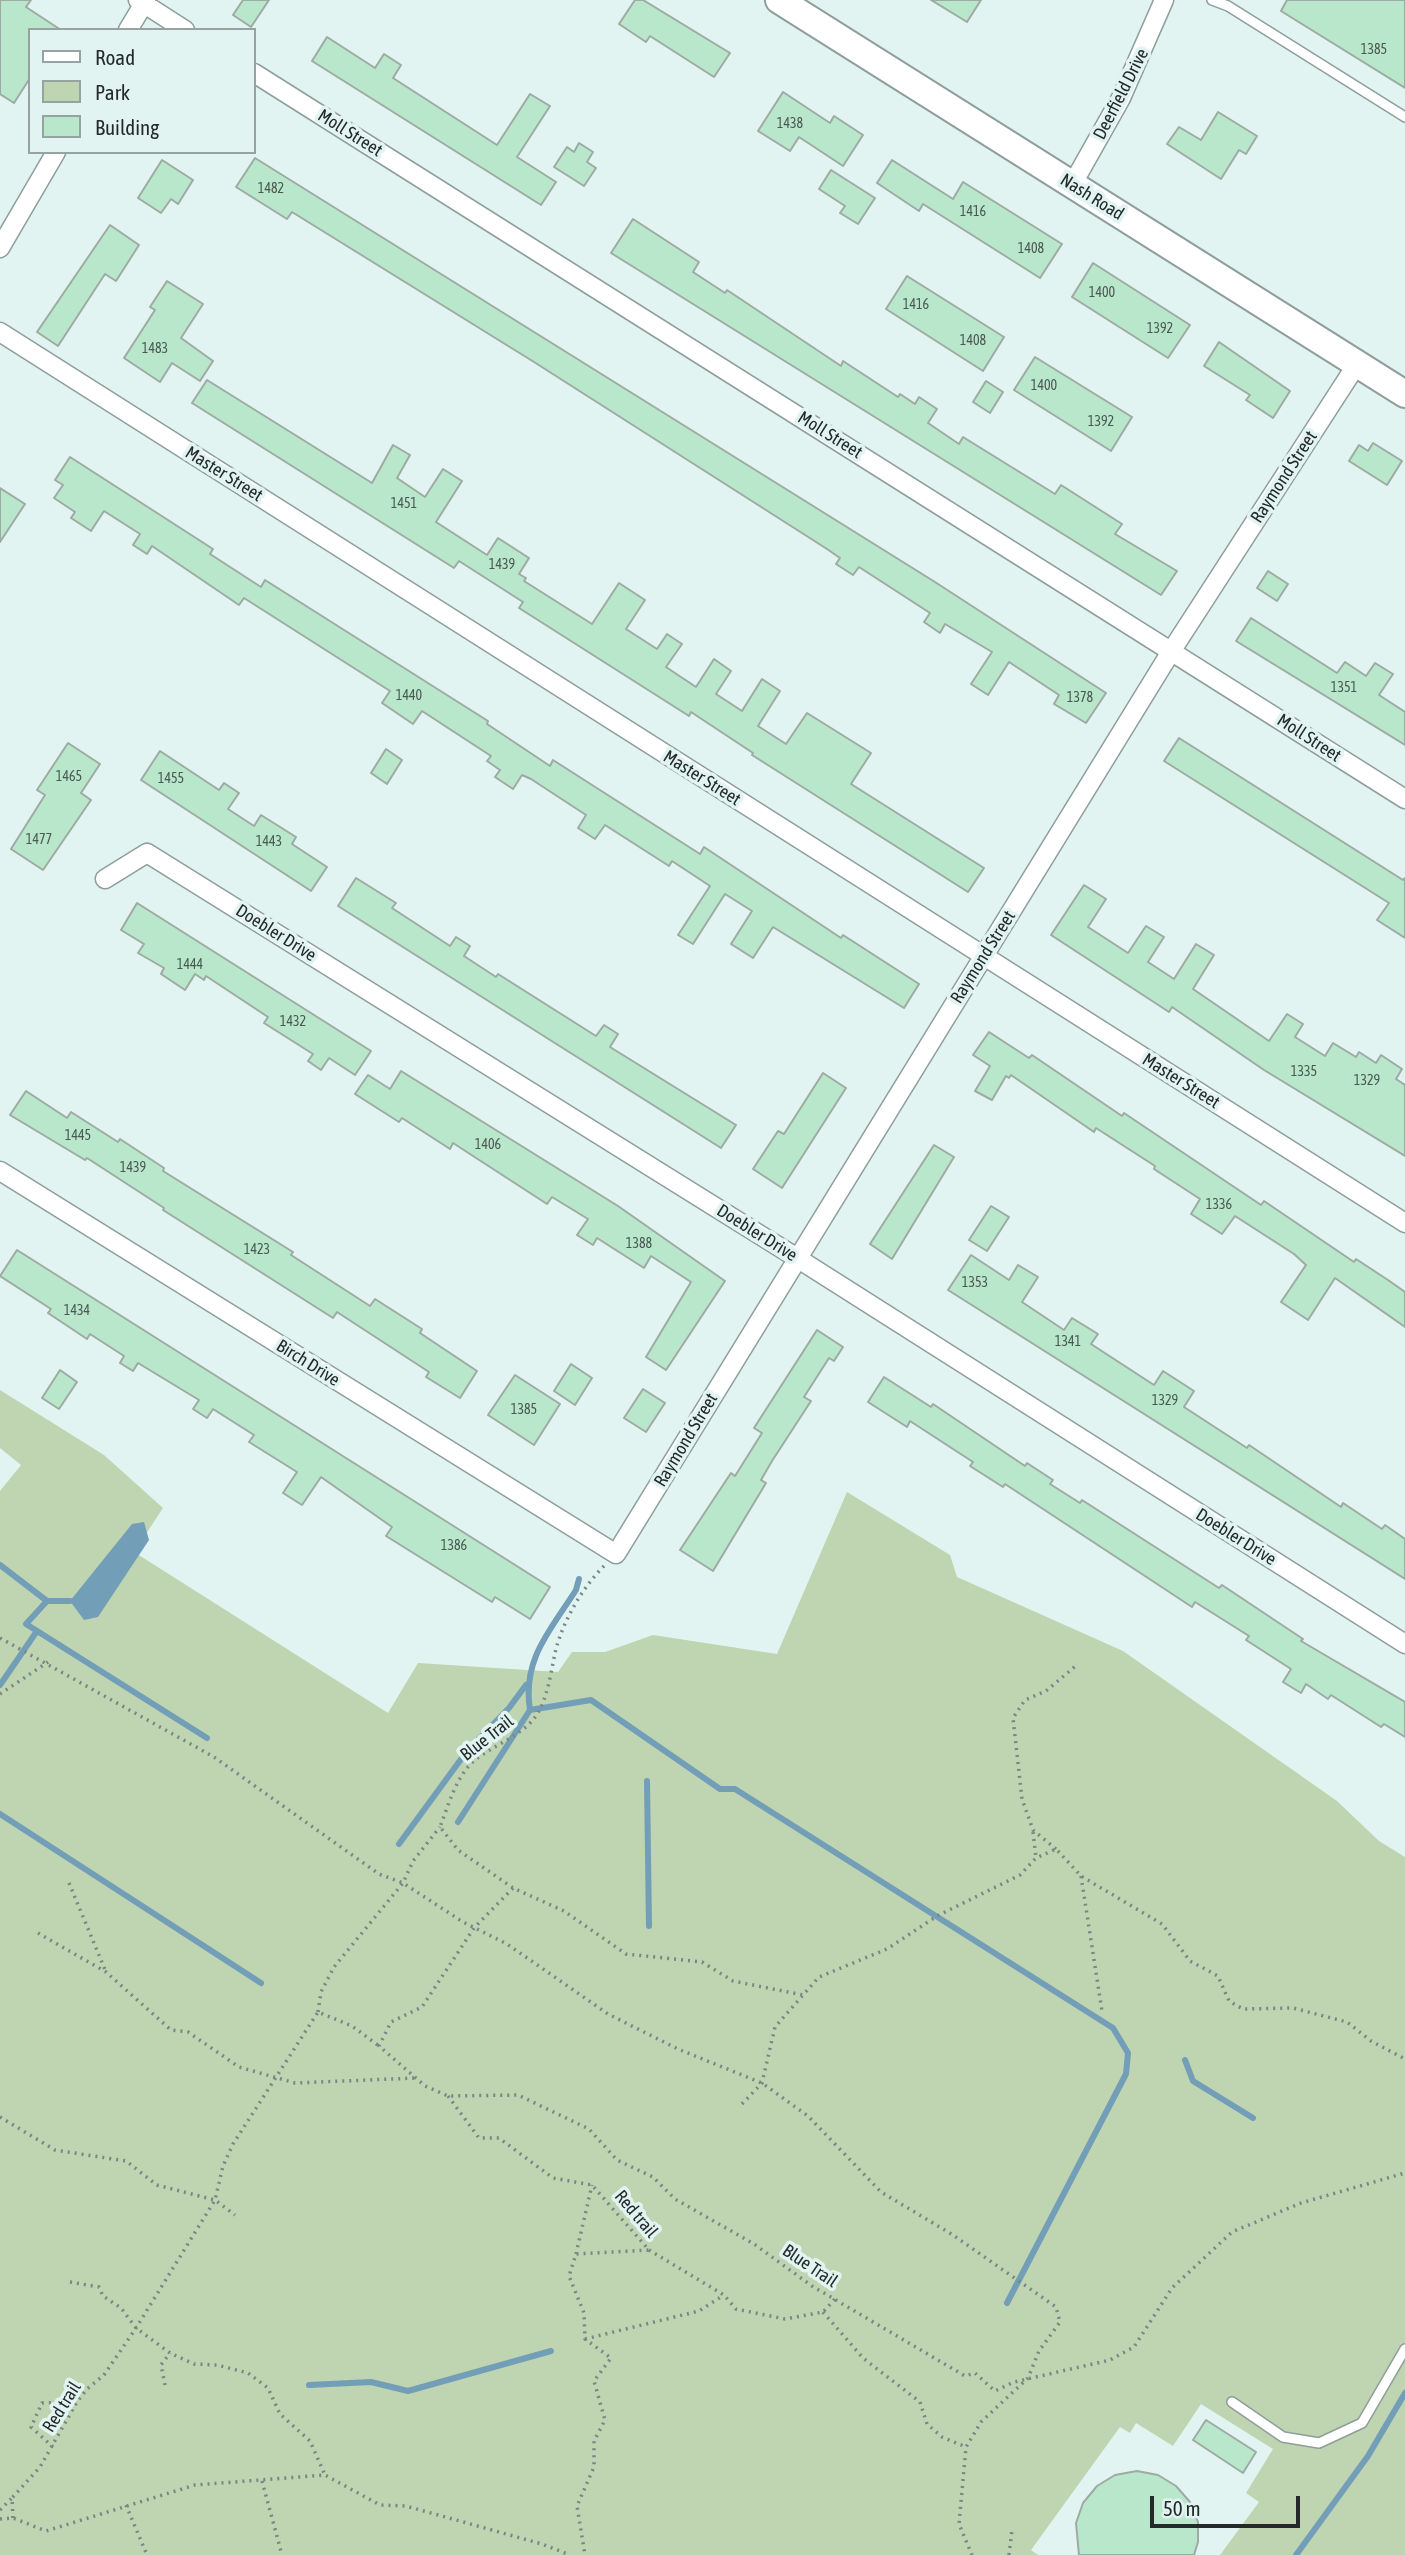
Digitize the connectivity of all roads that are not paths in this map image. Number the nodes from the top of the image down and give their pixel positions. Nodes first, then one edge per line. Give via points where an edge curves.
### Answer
1 (779, 0) edge
2 (1164, 0) edge
3 (1212, 0) edge
4 (142, 1) edge
5 (1229, 3) edge
6 (129, 28) edge
7 (182, 28) edge
8 (256, 74) edge
9 (1405, 117) edge
10 (55, 154) edge
11 (1072, 184) junction
12 (0, 248) edge
13 (0, 332) edge
14 (1357, 364) junction
15 (1405, 394) edge
16 (1172, 650) junction
17 (1405, 799) edge
18 (105, 879) dead end
19 (984, 956) junction
20 (0, 1171) edge
21 (1405, 1223) edge
22 (797, 1258) junction
23 (616, 1554) joint
24 (1405, 1644) edge
25 (1405, 2349) edge
26 (1232, 2402) dead end

1 - 11 main road, Nash Road
2 - 11 street, Deerfield Drive via 1121,98
3 - 5 lane
4 - 6 street
4 - 7 street
5 - 9 lane
8 - 16 street, Moll Street
10 - 12 street
11 - 14 main road, Nash Road
13 - 19 street, Master Street
14 - 15 main road, Nash Road
14 - 16 street, Raymond Street
16 - 17 street, Moll Street
16 - 19 street, Raymond Street
18 - 22 street, Doebler Drive via 147,853
19 - 21 street, Master Street
19 - 22 street, Raymond Street
20 - 23 street, Birch Drive
22 - 23 street, Raymond Street
22 - 24 street, Doebler Drive
25 - 26 lane via 1362,2423 1319,2443 1283,2437

